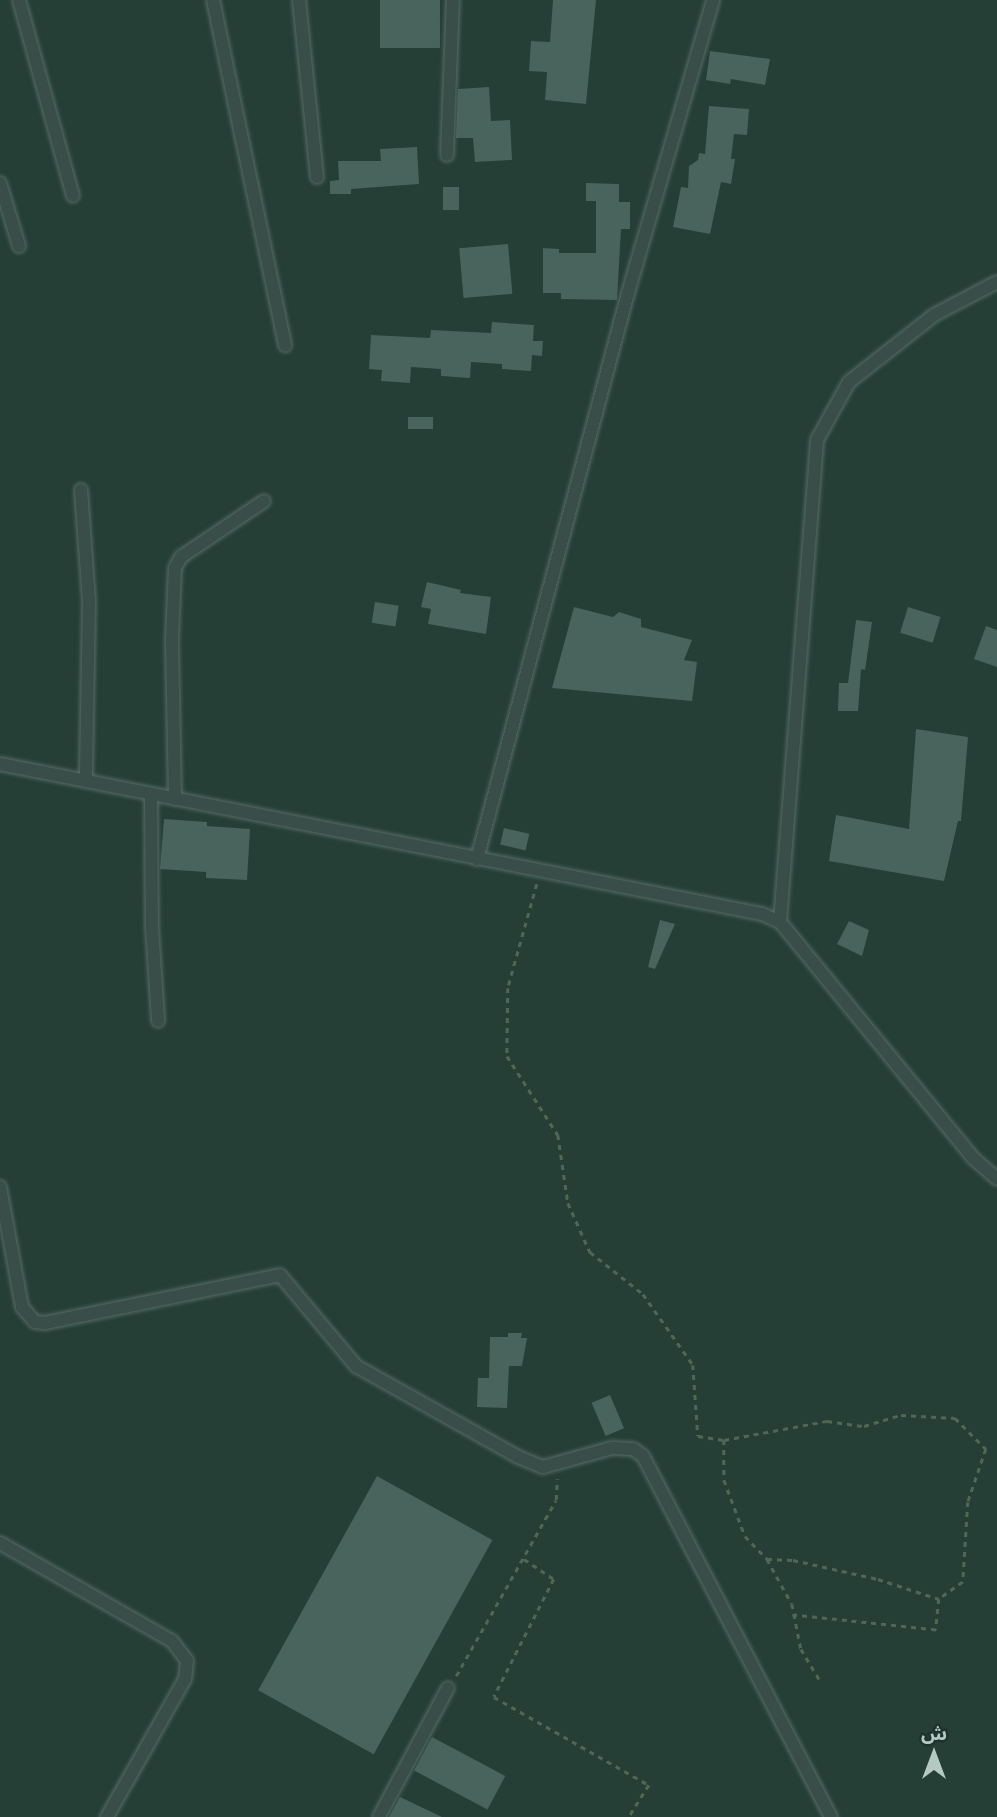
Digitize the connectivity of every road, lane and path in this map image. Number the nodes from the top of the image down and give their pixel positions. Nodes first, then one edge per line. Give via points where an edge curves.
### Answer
1 (19, 0) edge
2 (213, 0) edge
3 (299, 0) edge
4 (453, 0) edge
5 (713, 0) edge
6 (447, 155) dead end
7 (317, 177) dead end
8 (0, 183) edge
9 (73, 196) dead end
10 (19, 246) dead end
11 (997, 282) edge
12 (285, 346) dead end
13 (81, 490) dead end
14 (264, 501) dead end
15 (0, 764) edge
16 (86, 781) junction
17 (151, 794) junction
18 (175, 799) junction
19 (477, 859) junction
20 (542, 871) junction
21 (780, 922) junction
22 (158, 1021) dead end
23 (997, 1179) edge
24 (0, 1187) edge
25 (724, 1440) junction
26 (554, 1466) junction
27 (0, 1543) edge
28 (524, 1559) junction
29 (767, 1559) junction
30 (939, 1599) junction
31 (794, 1615) junction
32 (820, 1681) dead end
33 (449, 1688) joint
34 (107, 1817) edge
35 (379, 1817) edge
36 (629, 1817) edge
37 (831, 1817) edge

1 - 9 street
2 - 12 street
3 - 7 street
4 - 6 street
5 - 19 street via 628,293
8 - 10 street
11 - 21 street via 934,315 849,382 817,440
13 - 16 street via 89,601
14 - 18 street via 181,557 176,568 172,639
15 - 16 street
16 - 17 street
17 - 18 street
17 - 22 street
18 - 19 street
19 - 20 street
20 - 21 street via 762,914
20 - 25 path via 508,988 507,1056 558,1136 568,1203 590,1252 643,1294 693,1365 698,1436
21 - 23 street via 973,1158
24 - 26 street via 22,1307 35,1322 280,1275 356,1366 518,1457 543,1467
25 - 29 path via 724,1480 745,1536
25 - 30 path via 827,1421 864,1426 901,1415 956,1418 986,1449 968,1502 962,1581
26 - 28 path via 556,1500
26 - 37 street via 612,1448 643,1456
27 - 34 street via 172,1640 187,1661 186,1679
28 - 33 path
28 - 36 path via 554,1579 494,1697 649,1785
29 - 30 path via 793,1560 878,1579
29 - 31 path
30 - 31 path via 936,1630
31 - 32 path via 801,1649
33 - 35 street

